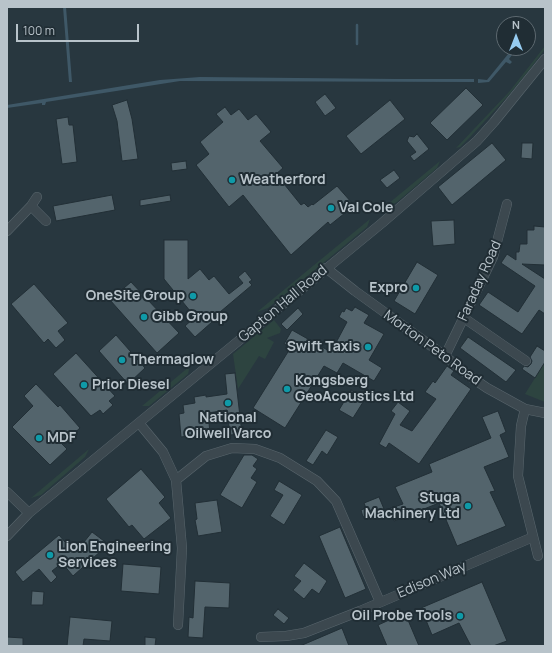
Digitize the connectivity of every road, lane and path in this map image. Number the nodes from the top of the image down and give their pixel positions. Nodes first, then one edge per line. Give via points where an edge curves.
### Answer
1 (545, 59) edge
2 (37, 197) dead end
3 (507, 204) dead end
4 (31, 206) junction
5 (46, 221) dead end
6 (7, 231) edge
7 (326, 268) junction
8 (464, 318) junction
9 (445, 356) junction
10 (526, 361) dead end
11 (525, 408) junction
12 (545, 413) edge
13 (139, 423) junction
14 (176, 480) junction
15 (7, 492) edge
16 (28, 513) junction
17 (7, 536) edge
18 (533, 537) junction
19 (538, 556) dead end
20 (380, 602) junction
21 (178, 625) dead end
22 (286, 636) junction
23 (261, 637) dead end
24 (286, 646) edge

1 - 7 street, Gapton Hall Road via 477,141
2 - 4 street
3 - 8 street, Faraday Road via 493,257
4 - 5 street
4 - 6 street
7 - 9 street, Morton Peto Road
7 - 13 street, Gapton Hall Road
8 - 9 street, Faraday Road
8 - 10 street
9 - 11 street, Morton Peto Road via 487,388
11 - 12 street, Morton Peto Road
11 - 18 street via 521,426 518,476
13 - 14 street via 163,452
13 - 16 street, Gapton Hall Road
14 - 20 street via 206,456 232,448 255,450 280,458 316,481 336,501
14 - 21 street via 182,548
15 - 16 street
16 - 17 street, Gapton Hall Road
18 - 19 street
18 - 20 street, Edison Way
20 - 22 street, Edison Way via 304,633
22 - 23 street, Edison Way
22 - 24 street

